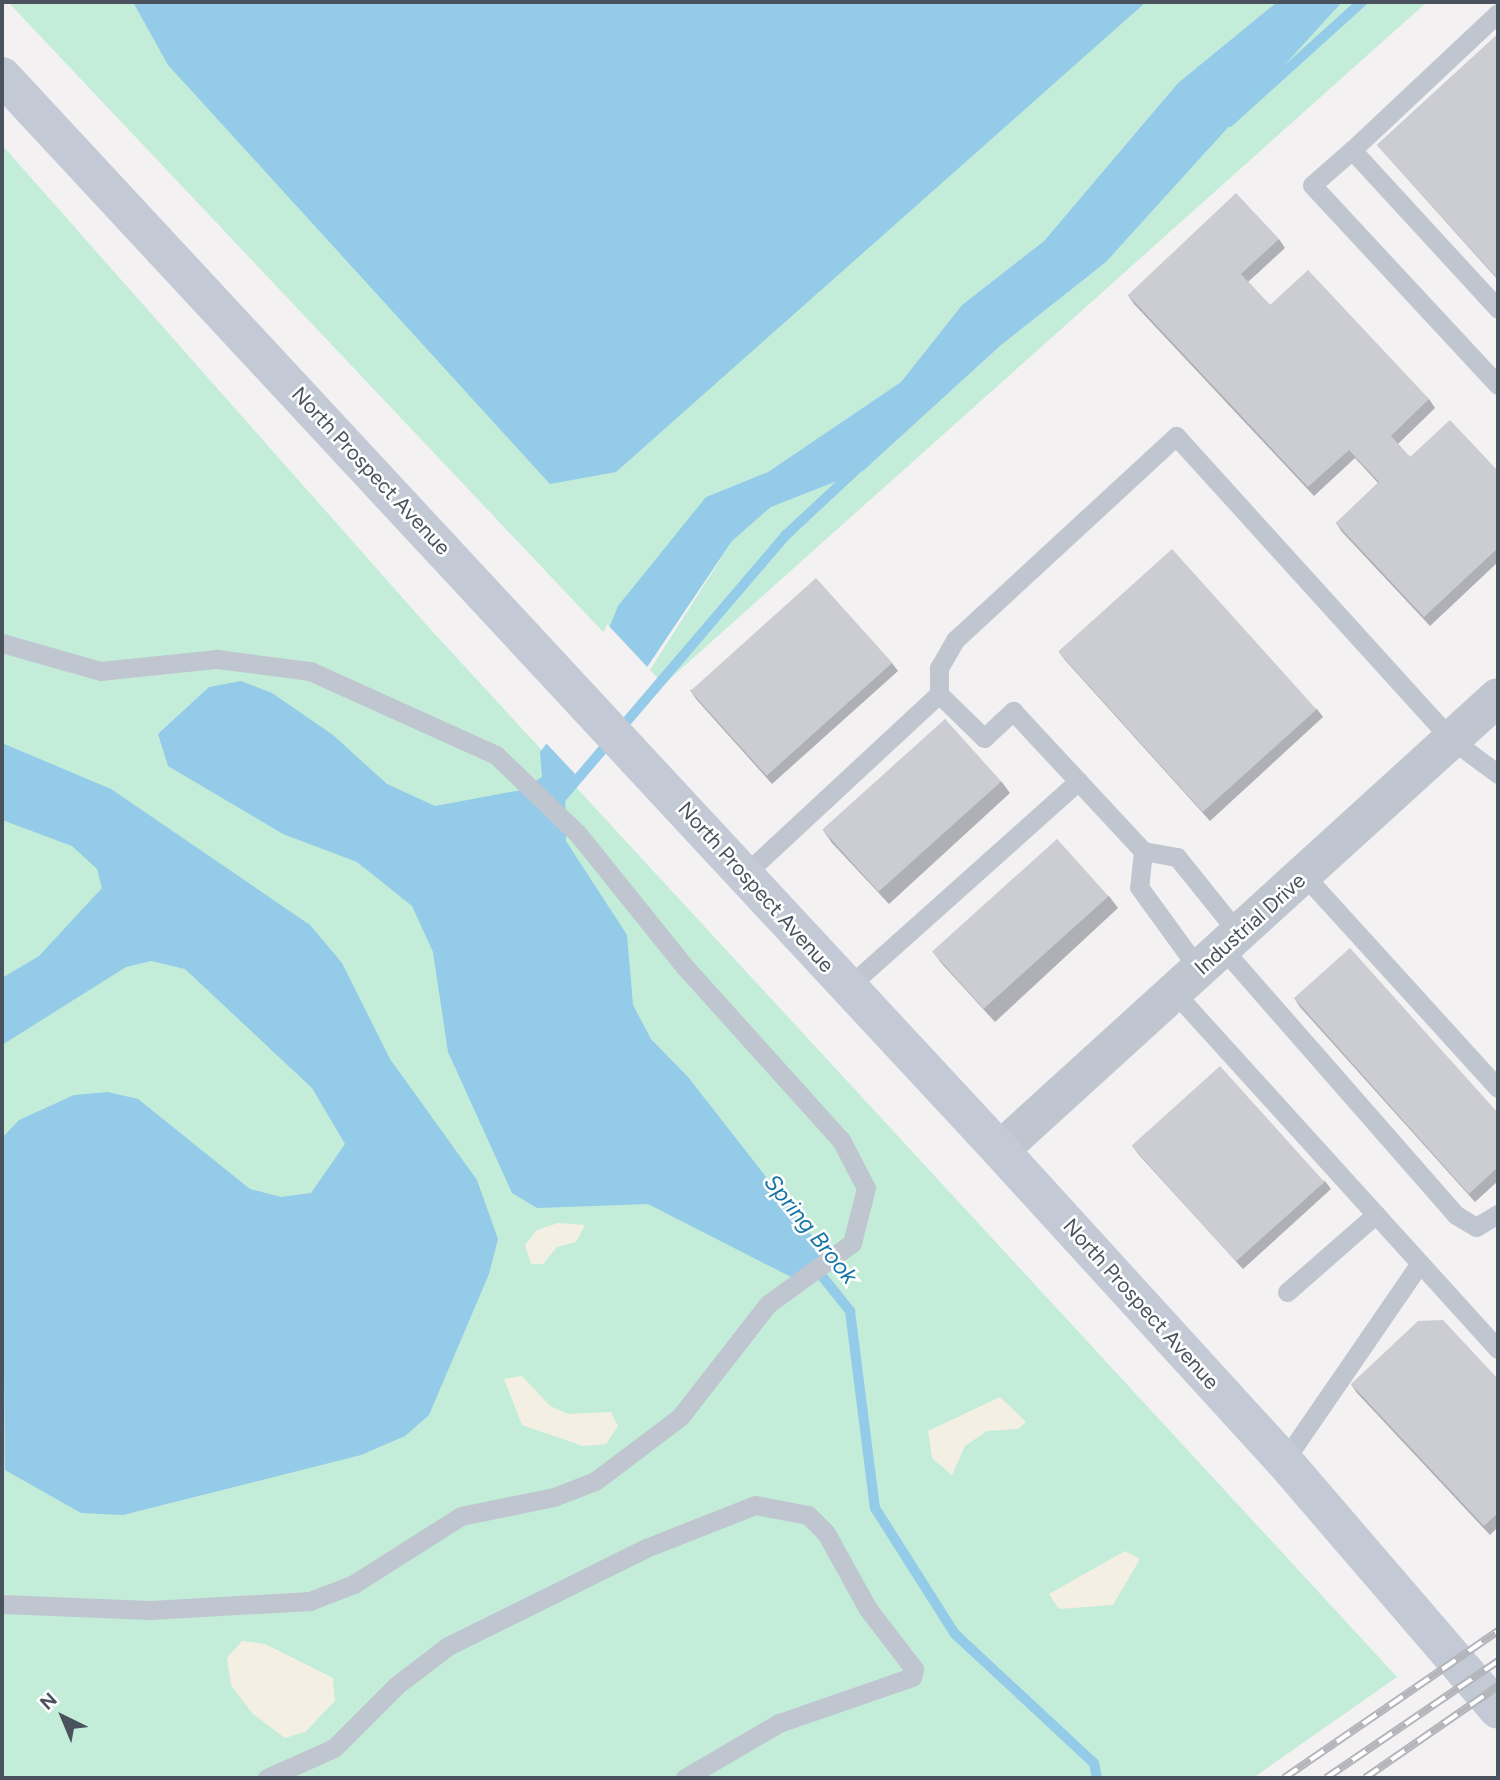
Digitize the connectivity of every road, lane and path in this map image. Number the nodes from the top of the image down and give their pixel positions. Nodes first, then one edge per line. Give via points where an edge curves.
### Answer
1 (1498, 13) edge
2 (2, 76) edge
3 (1352, 150) junction
4 (1498, 309) edge
5 (1498, 385) edge
6 (2, 643) edge
7 (939, 694) junction
8 (1498, 697) edge
9 (1452, 740) junction
10 (1498, 774) edge
11 (1078, 781) junction
12 (1143, 851) junction
13 (744, 874) junction
14 (1304, 875) junction
15 (1209, 962) junction
16 (848, 988) junction
17 (1498, 1088) edge
18 (1000, 1150) junction
19 (1376, 1214) junction
20 (1498, 1214) edge
21 (1420, 1263) junction
22 (1287, 1292) dead end
23 (1498, 1349) edge
24 (1284, 1461) junction
25 (2, 1604) edge
26 (1498, 1710) edge
27 (267, 1778) edge
28 (685, 1778) edge

1 - 3 lane
2 - 13 main road, North Prospect Avenue
3 - 4 lane
3 - 5 lane via 1312,185
6 - 25 lane via 100,671 217,659 310,671 496,755 578,834 693,978 841,1140 866,1188 852,1243 768,1304 680,1416 624,1465 554,1497 461,1516 354,1584 270,1608
7 - 9 lane via 939,668 955,640 1176,436
7 - 11 lane via 984,738 1013,711
7 - 13 lane
8 - 9 street, Industrial Drive
9 - 10 lane
9 - 14 street, Industrial Drive
11 - 12 lane
11 - 16 lane
12 - 15 lane via 1139,887
12 - 15 lane via 1177,857
13 - 16 main road, North Prospect Avenue
14 - 15 street, Industrial Drive
14 - 17 lane
15 - 18 street, Industrial Drive
15 - 19 lane
15 - 20 lane via 1456,1215 1476,1227
16 - 18 main road, North Prospect Avenue
18 - 24 main road, North Prospect Avenue
19 - 21 lane
19 - 22 lane
21 - 23 lane
21 - 24 lane
24 - 26 main road, North Prospect Avenue
27 - 28 lane via 313,1763 419,1667 546,1596 731,1510 782,1506 808,1515 826,1533 868,1609 914,1669 912,1677 779,1723

